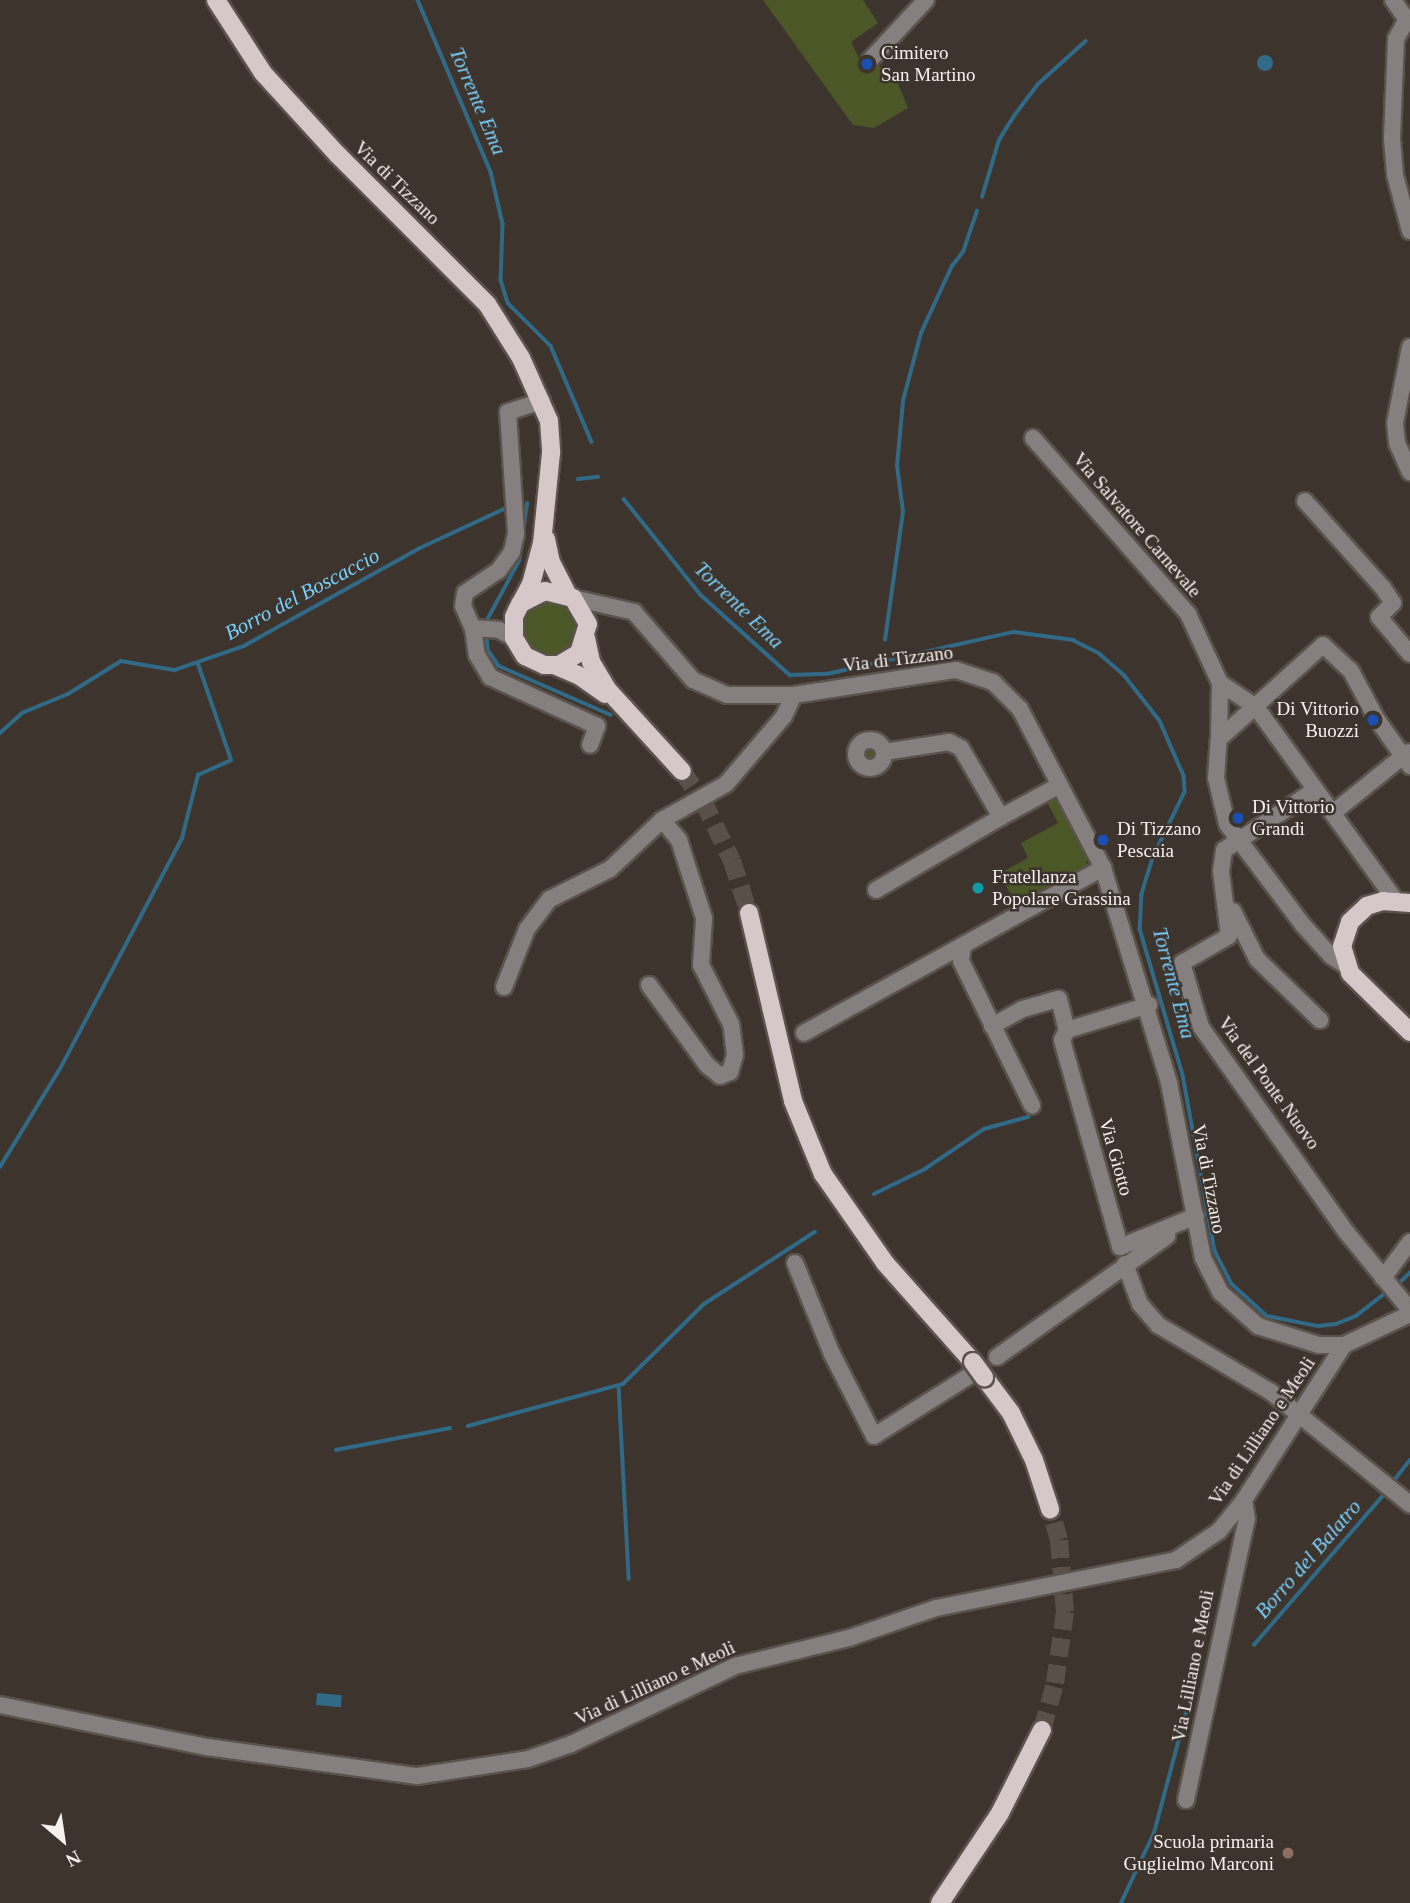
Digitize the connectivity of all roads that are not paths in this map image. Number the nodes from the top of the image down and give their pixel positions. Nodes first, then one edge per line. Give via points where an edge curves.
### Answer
1 (216, 0) edge
2 (926, 0) edge
3 (1393, 0) edge
4 (1409, 22) edge
5 (870, 60) dead end
6 (1407, 207) edge
7 (1410, 231) edge
8 (1410, 347) edge
9 (542, 401) junction
10 (1033, 438) dead end
11 (1410, 472) edge
12 (1305, 501) dead end
13 (546, 520) junction
14 (570, 596) junction
15 (625, 610) junction
16 (517, 611) junction
17 (473, 628) junction
18 (491, 628) junction
19 (587, 635) junction
20 (514, 638) junction
21 (1410, 654) edge
22 (554, 666) junction
23 (1220, 683) junction
24 (794, 695) junction
25 (619, 705) junction
26 (1256, 707) junction
27 (1220, 739) junction
28 (590, 745) dead end
29 (884, 752) dead end
30 (1407, 758) edge
31 (682, 771) tunnel mouth
32 (1060, 785) junction
33 (1315, 790) junction
34 (1334, 812) junction
35 (1001, 817) junction
36 (662, 820) junction
37 (1237, 842) junction
38 (1103, 867) junction
39 (876, 890) dead end
40 (1225, 894) junction
41 (1403, 902) edge
42 (749, 913) tunnel mouth
43 (957, 953) junction
44 (1345, 965) junction
45 (649, 985) dead end
46 (504, 987) dead end
47 (1149, 1006) junction
48 (1320, 1020) dead end
49 (992, 1026) junction
50 (1067, 1030) junction
51 (1410, 1032) edge
52 (804, 1033) dead end
53 (1032, 1105) dead end
54 (1191, 1219) junction
55 (1410, 1242) edge
56 (795, 1263) dead end
57 (1125, 1265) junction
58 (1384, 1280) junction
59 (1406, 1308) edge
60 (1344, 1345) junction
61 (997, 1357) dead end
62 (975, 1372) junction
63 (1299, 1419) junction
64 (1244, 1500) junction
65 (1410, 1504) edge
66 (1050, 1509) tunnel mouth
67 (0, 1705) edge
68 (1042, 1730) tunnel mouth
69 (1186, 1800) dead end
70 (940, 1903) edge

1 - 9 main road, Via di Tizzano via 263,73 487,304
2 - 5 street
3 - 4 street
4 - 6 street via 1396,39 1392,81 1395,175
6 - 7 street
8 - 11 street via 1395,423 1397,443
9 - 13 main road, Via di Tizzano via 551,453
9 - 17 street via 508,412 516,534 506,563 465,593 463,607
10 - 23 street, Via Salvatore Carnevale via 1188,614
12 - 21 street via 1393,603 1379,617
13 - 14 main road, Via di Tizzano via 551,562
13 - 16 main road, Via di Tizzano via 537,564
14 - 15 street, Via di Tizzano
14 - 16 main road, Via di Tizzano via 545,590
14 - 19 main road, Via di Tizzano via 583,610
15 - 19 street via 599,615
15 - 24 street, Via di Tizzano via 642,618 680,667 714,692 748,697
16 - 18 street, Via di Tizzano
16 - 20 main road, Via di Tizzano
17 - 18 street, Via di Tizzano
17 - 28 street via 477,655 490,677 597,726
18 - 20 street, Via di Tizzano
19 - 22 main road via 573,658
19 - 25 main road, Via di Tizzano via 595,672
20 - 22 main road, Via di Tizzano via 531,661
22 - 25 main road, Via di Tizzano via 578,675
23 - 26 street
23 - 27 street, Via Salvatore Carnevale
24 - 32 street, Via di Tizzano via 956,670 980,676 1020,709
24 - 36 street via 784,716 726,784
25 - 31 main road
26 - 27 street
26 - 30 street via 1323,645 1351,671
26 - 33 street
27 - 37 street, Via Salvatore Carnevale via 1218,796
29 - 35 street via 949,742 961,748
30 - 34 street
32 - 35 street
32 - 38 street, Via di Tizzano
33 - 34 street
33 - 37 street
34 - 41 street
35 - 39 street
36 - 45 street via 679,839 704,918 701,965 731,1024 735,1055 730,1072 720,1076 707,1065
36 - 46 street via 610,869 550,899 527,929
37 - 40 street, Via del Ponte Nuovo via 1224,850
37 - 44 street, Via Salvatore Carnevale via 1331,956
38 - 43 street
38 - 47 street, Via di Tizzano
40 - 48 street via 1257,959
40 - 58 street, Via del Ponte Nuovo via 1229,936 1182,963 1201,1027
41 - 44 main road via 1374,903 1355,916 1342,946
42 - 62 main road via 790,1090 823,1174 885,1264
43 - 49 street
43 - 52 street
44 - 51 main road
47 - 50 street
47 - 54 street, Via di Tizzano
49 - 50 street, Via Giotto via 1023,1009 1059,999
49 - 53 street
50 - 54 street, Via Giotto via 1062,1040 1120,1247
54 - 57 street
54 - 60 street, Via di Tizzano via 1203,1258 1221,1293 1241,1314 1280,1335 1319,1345
55 - 58 street
56 - 62 street via 832,1354 874,1436
57 - 61 street
57 - 63 street via 1140,1304 1158,1325 1271,1392
58 - 59 street, Via del Ponte Nuovo
59 - 60 street, Via di Tizzano
60 - 63 street, Via di Lilliano e Meoli
62 - 66 main road via 1011,1413 1034,1460
63 - 64 street, Via di Lilliano e Meoli
63 - 65 street
64 - 67 street, Via di Lilliano e Meoli via 1219,1531 1176,1560 936,1608 849,1638 735,1666 571,1744 500,1766 435,1776 370,1772 207,1747
64 - 69 street, Via Lilliano e Meoli via 1247,1519
68 - 70 main road via 1013,1791

